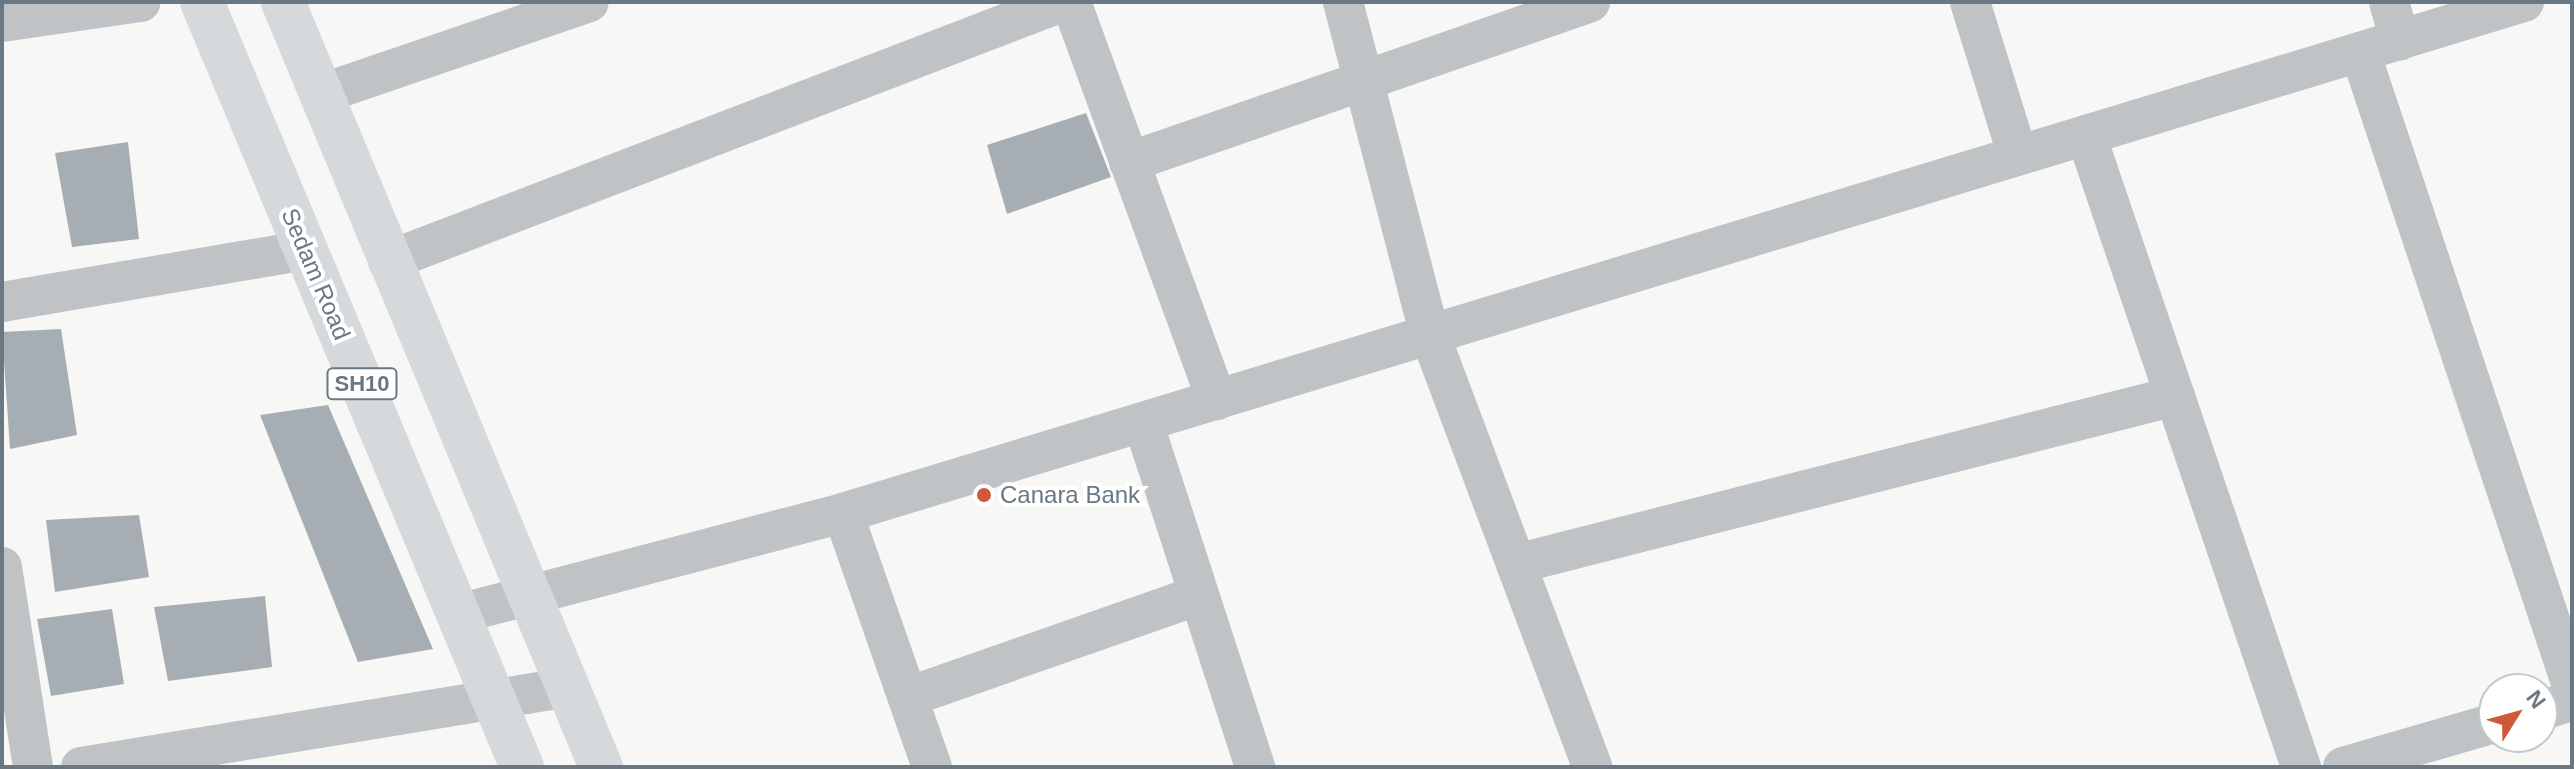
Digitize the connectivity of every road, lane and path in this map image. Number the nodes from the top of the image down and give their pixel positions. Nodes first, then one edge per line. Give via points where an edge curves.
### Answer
1 (141, 2) edge
2 (202, 2) edge
3 (283, 2) edge
4 (589, 2) edge
5 (1062, 2) edge
6 (1071, 2) edge
7 (1343, 2) edge
8 (1590, 2) edge
9 (1970, 2) edge
10 (2389, 2) edge
11 (2524, 2) edge
12 (2, 22) edge
13 (2400, 40) junction
14 (2360, 52) junction
15 (1363, 78) junction
16 (321, 94) junction
17 (2086, 135) junction
18 (2018, 156) junction
19 (1129, 162) junction
20 (306, 250) junction
21 (388, 261) junction
22 (2, 302) edge
23 (1430, 335) junction
24 (2175, 396) junction
25 (1217, 400) junction
26 (1143, 422) junction
27 (843, 513) junction
28 (1516, 564) junction
29 (2, 567) edge
30 (1199, 595) junction
31 (530, 596) junction
32 (458, 614) junction
33 (2572, 686) edge
34 (567, 687) junction
35 (908, 697) junction
36 (494, 699) junction
37 (2478, 728) edge
38 (33, 767) edge
39 (81, 767) edge
40 (522, 767) edge
41 (601, 767) edge
42 (932, 767) edge
43 (1255, 767) edge
44 (1592, 767) edge
45 (2301, 767) edge
46 (2343, 767) edge

1 - 12 street
2 - 20 main road, Sedam Road / SH10
3 - 16 main road, SH10
4 - 16 street
5 - 21 street
6 - 19 street
7 - 15 street
8 - 15 street
9 - 18 street
10 - 13 street
11 - 13 street
13 - 14 street
14 - 17 street
14 - 33 street
15 - 19 street
15 - 23 street
16 - 21 main road, SH10
17 - 18 street
17 - 24 street
18 - 23 street
19 - 25 street
20 - 22 street
20 - 32 main road, Sedam Road / SH10
21 - 31 main road, SH10
23 - 25 street
23 - 28 street
24 - 28 street
24 - 45 street
25 - 26 street
26 - 27 street
26 - 30 street
27 - 31 street
27 - 35 street
28 - 44 street
29 - 38 street
30 - 35 street
30 - 43 street
31 - 32 street
31 - 34 main road, SH10
32 - 36 main road, Sedam Road / SH10
34 - 36 street
34 - 41 main road, SH10
35 - 42 street
36 - 39 street
36 - 40 main road, Sedam Road / SH10
37 - 46 street

